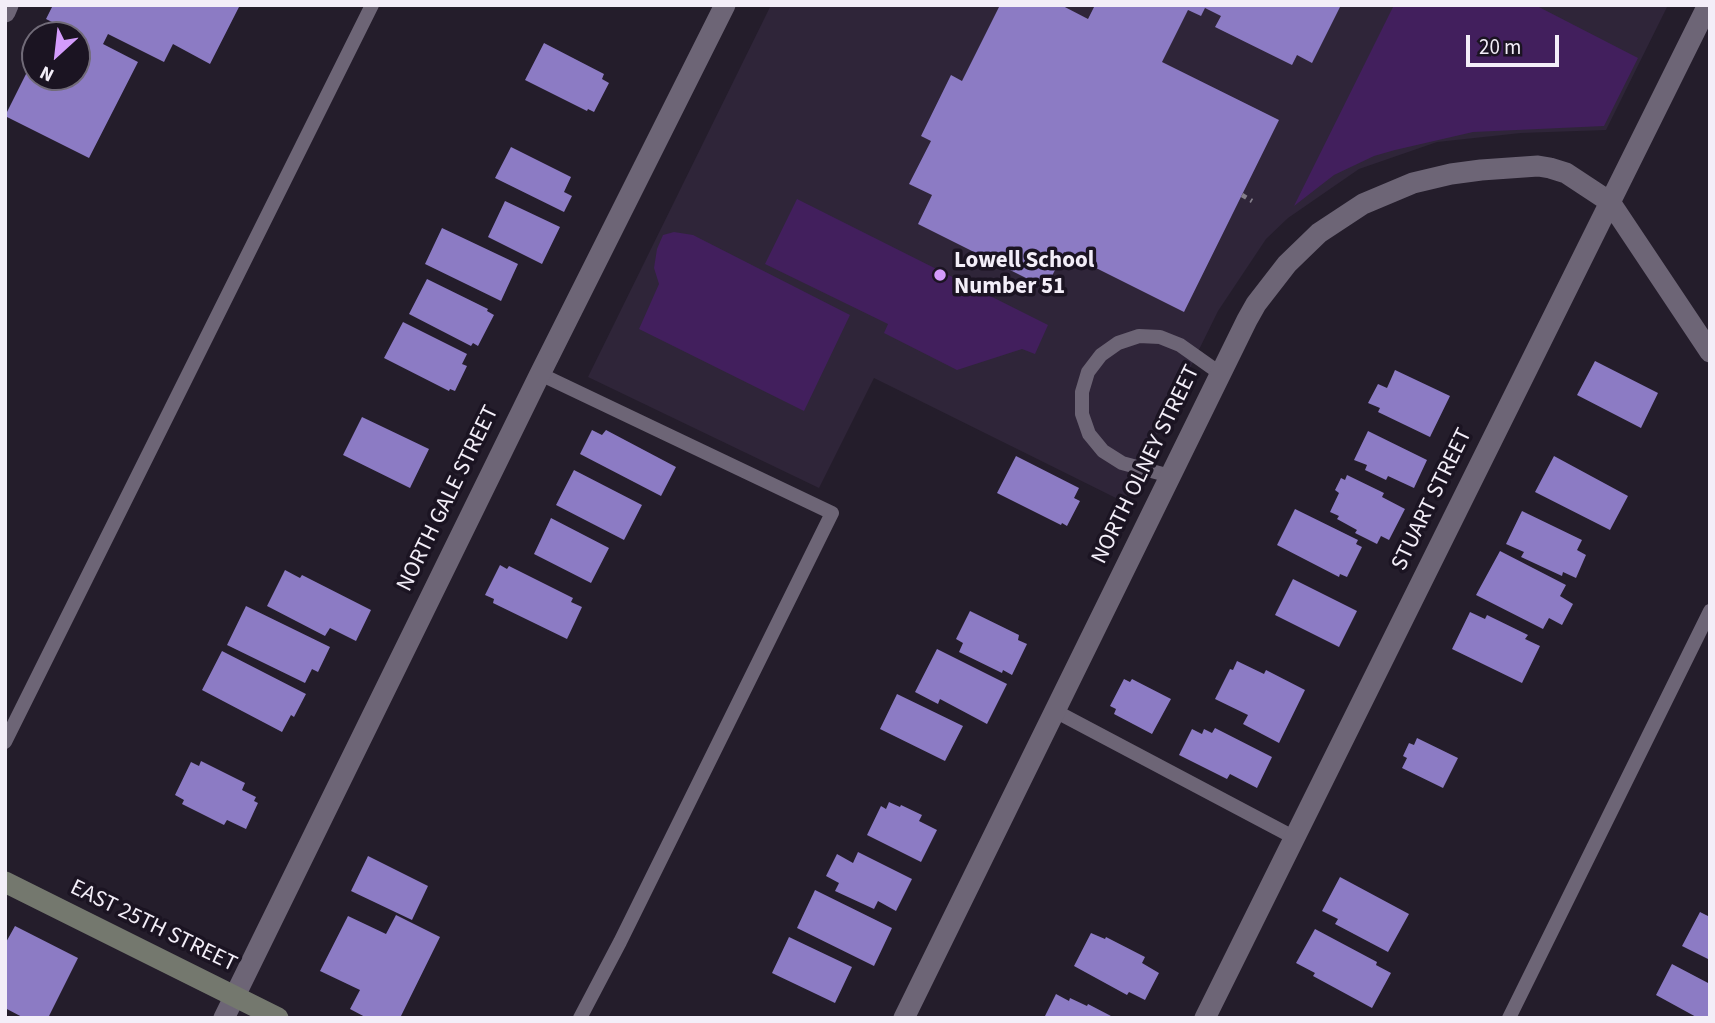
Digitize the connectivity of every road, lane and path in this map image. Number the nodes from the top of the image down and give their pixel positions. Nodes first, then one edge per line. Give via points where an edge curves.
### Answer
1 (8, 5) edge
2 (372, 5) edge
3 (1707, 5) edge
4 (723, 6) edge
5 (5, 12) edge
6 (1242, 195) dead end
7 (1252, 201) dead end
8 (1611, 202) junction
9 (1710, 352) edge
10 (540, 374) junction
11 (1221, 374) junction
12 (1170, 476) junction
13 (1710, 611) edge
14 (1055, 711) junction
15 (5, 742) edge
16 (1294, 838) junction
17 (5, 882) edge
18 (235, 996) junction
19 (224, 1018) edge
20 (278, 1018) edge
21 (580, 1018) edge
22 (904, 1018) edge
23 (1205, 1018) edge
24 (1509, 1018) edge

1 - 5 street
2 - 15 lane
3 - 8 street, STUART STREET
4 - 10 street, NORTH GALE STREET
6 - 7 path
8 - 9 street
8 - 11 street, NORTH OLNEY STREET via 1566,173 1538,166 1451,174 1380,196 1341,217 1287,264 1256,304
8 - 16 street, STUART STREET
10 - 18 street, NORTH GALE STREET
10 - 21 lane via 832,513
11 - 12 street, NORTH OLNEY STREET
11 - 12 lane via 1180,345 1160,337 1139,336 1101,355 1088,372 1082,414 1089,434 1103,451 1122,463
12 - 14 street, NORTH OLNEY STREET
13 - 24 lane
14 - 16 lane
14 - 22 street, NORTH OLNEY STREET
16 - 23 street, STUART STREET
17 - 18 street, EAST 25TH STREET
18 - 19 street, NORTH GALE STREET
18 - 20 street, EAST 25TH STREET

